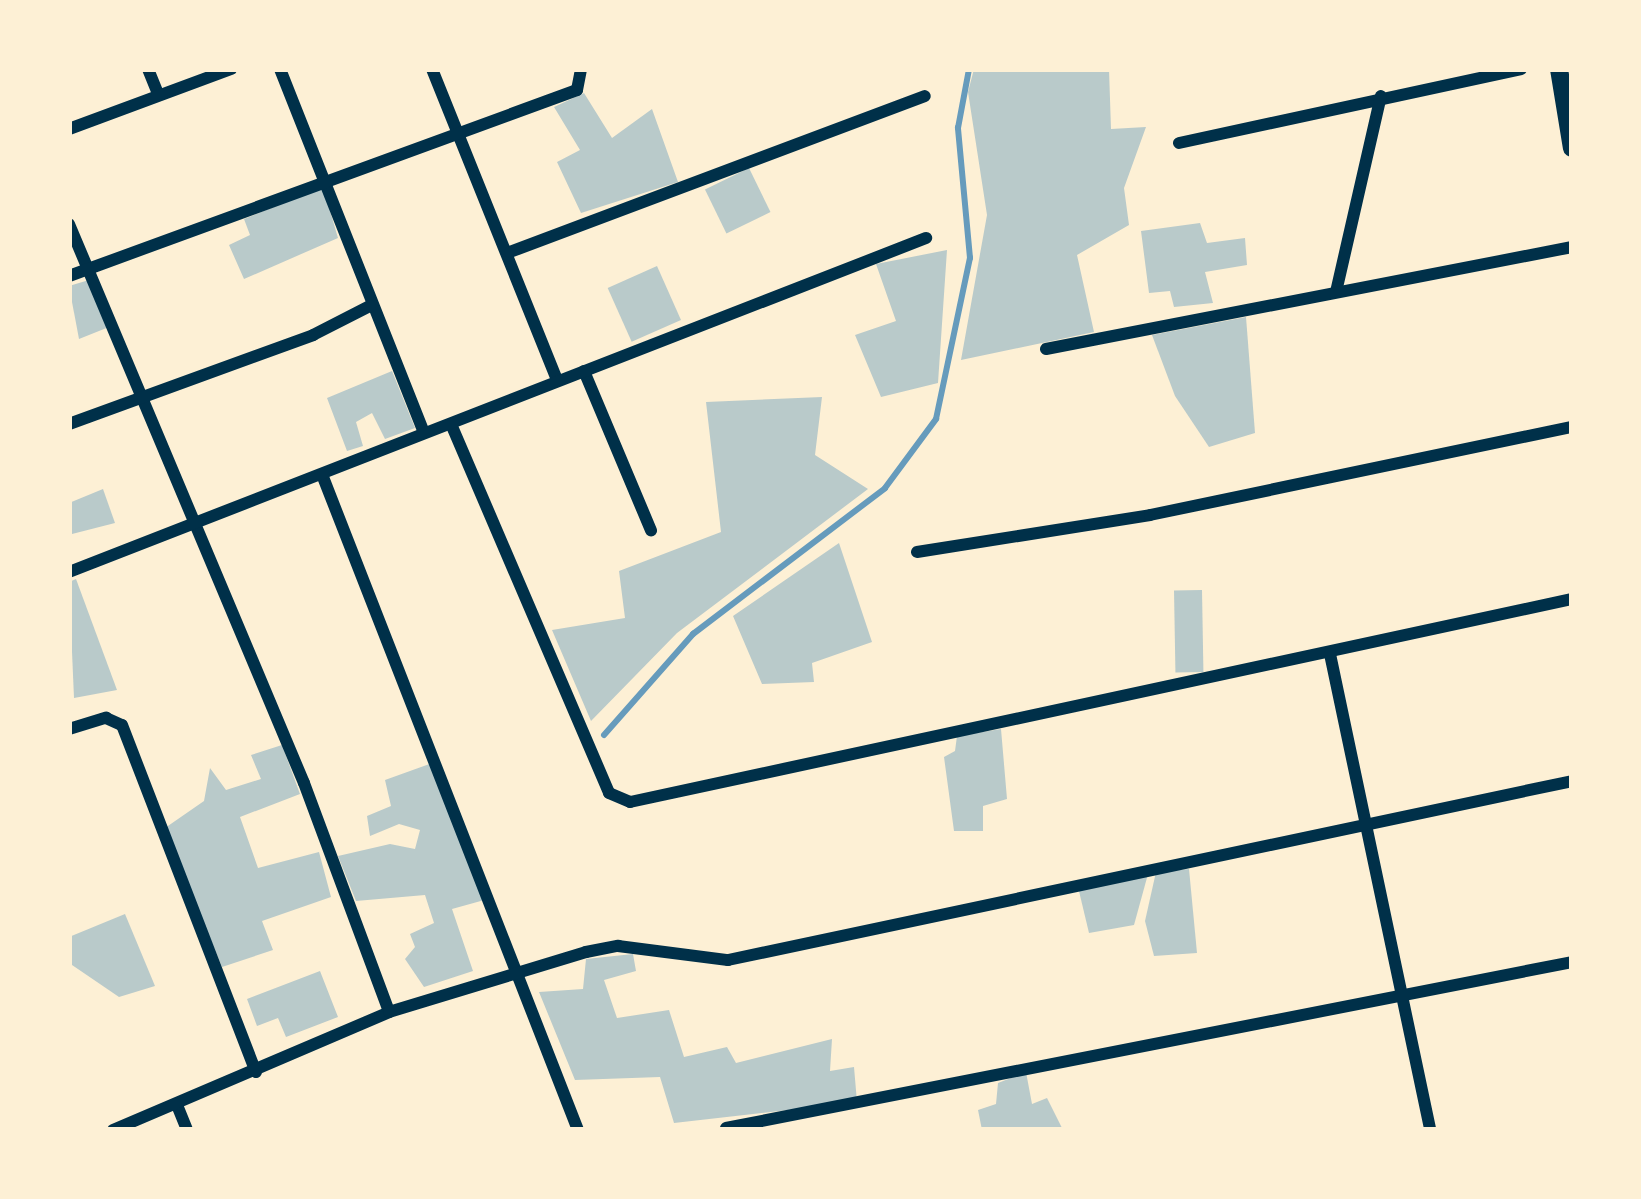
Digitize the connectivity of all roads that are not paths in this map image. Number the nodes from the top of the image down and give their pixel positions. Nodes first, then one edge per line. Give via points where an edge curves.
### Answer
1 (148, 69) edge
2 (231, 69) edge
3 (280, 69) edge
4 (432, 69) edge
5 (581, 69) edge
6 (1521, 69) edge
7 (1559, 69) edge
8 (158, 94) junction
9 (925, 96) dead end
10 (1381, 96) junction
11 (69, 129) edge
12 (458, 134) junction
13 (1179, 143) dead end
14 (1572, 148) edge
15 (328, 183) junction
16 (69, 224) edge
17 (926, 238) dead end
18 (1572, 247) edge
19 (510, 252) junction
20 (89, 268) junction
21 (69, 276) edge
22 (1336, 292) junction
23 (370, 306) junction
24 (1046, 350) dead end
25 (584, 371) junction
26 (557, 380) junction
27 (144, 392) junction
28 (69, 424) edge
29 (451, 424) junction
30 (1572, 428) edge
31 (423, 431) junction
32 (323, 477) junction
33 (190, 523) junction
34 (651, 530) dead end
35 (917, 553) dead end
36 (69, 572) edge
37 (1572, 599) edge
38 (1330, 654) junction
39 (69, 729) edge
40 (1572, 781) edge
41 (1366, 824) junction
42 (1572, 962) edge
43 (521, 971) junction
44 (1402, 997) junction
45 (389, 1012) junction
46 (256, 1072) junction
47 (177, 1105) junction
48 (726, 1128) edge
49 (113, 1130) edge
50 (187, 1130) edge
51 (578, 1130) edge
52 (1430, 1130) edge

1 - 8 street
2 - 8 street
3 - 15 street
4 - 12 street
5 - 12 street via 578,90
6 - 10 street
7 - 14 highway
8 - 11 street
9 - 19 street
10 - 13 street
10 - 22 street
12 - 15 street
12 - 19 street
15 - 20 street
15 - 23 street
16 - 20 street
17 - 25 street
18 - 22 street
19 - 26 street
20 - 21 street
20 - 27 street
22 - 24 street
23 - 27 street via 313,335
23 - 31 street
25 - 26 street
25 - 34 street
26 - 29 street
27 - 28 street
27 - 33 street
29 - 31 street
29 - 38 street via 609,793 620,800
30 - 35 street via 1150,515
31 - 32 street
32 - 33 street
32 - 43 street
33 - 36 street
33 - 45 street via 304,783
37 - 38 street
38 - 41 street
39 - 46 street via 106,718 122,725
40 - 41 street
41 - 43 street via 728,960 618,946
41 - 44 street
42 - 44 street
43 - 45 street
43 - 51 street
44 - 48 street
44 - 52 street
45 - 46 street
46 - 47 street
47 - 49 street
47 - 50 street

